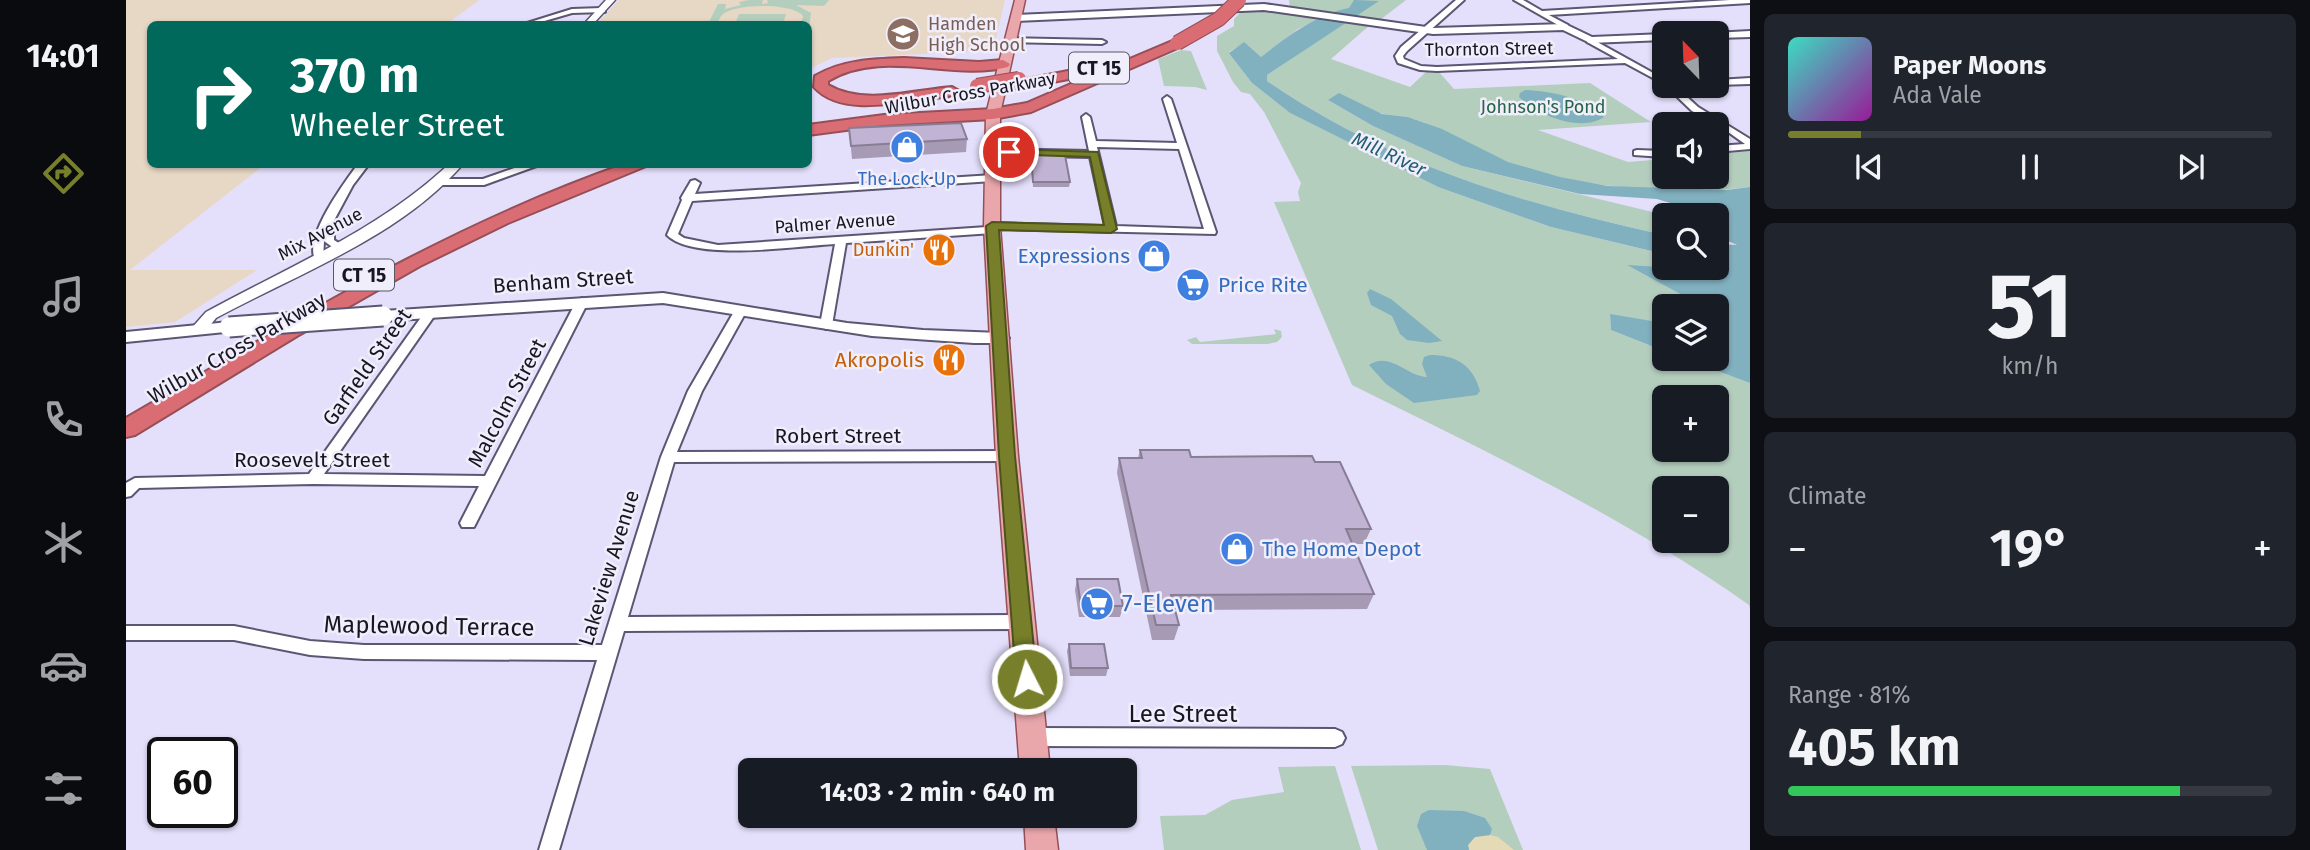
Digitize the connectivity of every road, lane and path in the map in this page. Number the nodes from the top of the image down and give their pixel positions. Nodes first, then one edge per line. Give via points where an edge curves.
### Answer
1 (611, 0) edge
2 (1020, 0) edge
3 (1227, 0) edge
4 (1239, 0) edge
5 (1460, 0) edge
6 (1518, 0) edge
7 (1750, 1) edge
8 (602, 10) junction
9 (1541, 13) junction
10 (1016, 18) junction
11 (538, 21) edge
12 (591, 21) edge
13 (1565, 26) junction
14 (1425, 30) junction
15 (1750, 34) edge
16 (1729, 35) edge
17 (1652, 37) edge
18 (1010, 40) junction
19 (1590, 40) junction
20 (1102, 42) dead end
21 (1172, 42) junction
22 (1626, 61) junction
23 (1003, 64) junction
24 (1652, 75) edge
25 (812, 76) edge
26 (1750, 81) edge
27 (1729, 82) edge
28 (977, 89) junction
29 (951, 91) junction
30 (1683, 98) edge
31 (1167, 99) dead end
32 (993, 114) junction
33 (1086, 117) dead end
34 (812, 118) edge
35 (812, 118) edge
36 (812, 129) edge
37 (1750, 144) edge
38 (1181, 146) junction
39 (1729, 147) edge
40 (1093, 149) junction
41 (992, 152) junction
42 (1637, 153) dead end
43 (1652, 153) edge
44 (361, 168) edge
45 (453, 168) edge
46 (526, 168) edge
47 (605, 168) edge
48 (632, 168) edge
49 (644, 168) edge
50 (993, 178) junction
51 (597, 181) junction
52 (440, 182) junction
53 (695, 183) dead end
54 (686, 198) junction
55 (325, 227) junction
56 (993, 228) junction
57 (1111, 229) junction
58 (841, 240) junction
59 (339, 247) junction
60 (319, 257) junction
61 (582, 302) junction
62 (741, 310) junction
63 (431, 312) junction
64 (825, 325) junction
65 (198, 330) junction
66 (126, 337) edge
67 (1000, 338) junction
68 (126, 412) edge
69 (126, 429) edge
70 (1007, 456) junction
71 (668, 457) junction
72 (313, 479) junction
73 (490, 481) junction
74 (130, 487) edge
75 (468, 523) dead end
76 (1022, 622) junction
77 (616, 624) junction
78 (126, 633) edge
79 (607, 653) junction
80 (1032, 737) junction
81 (1335, 738) dead end
82 (1034, 758) edge
83 (1040, 828) edge
84 (549, 850) edge
85 (1042, 850) edge

1 - 8 street
2 - 10 main road
3 - 21 highway, Wilbur Cross Parkway / CT 15
4 - 21 highway, Wilbur Cross Parkway / CT 15, bridge via 1219,19
5 - 14 street, Thornton Street
6 - 9 street
7 - 9 street
8 - 11 street via 572,11
8 - 12 street
9 - 13 street
10 - 14 main road via 1237,7
10 - 18 main road
13 - 14 main road
13 - 19 main road
14 - 22 street, Thornton Street via 1404,49 1401,61 1437,69
15 - 16 main road
17 - 19 main road
18 - 20 street
18 - 23 main road
19 - 22 street
21 - 28 highway, Wilbur Cross Parkway / CT 15 via 1119,63
21 - 32 highway via 1043,103
22 - 24 street
23 - 25 highway via 979,60 865,62 828,68
23 - 29 highway via 861,66 820,79 828,94 843,98
23 - 32 main road
26 - 27 street
28 - 29 highway, Wilbur Cross Parkway / CT 15
28 - 35 highway, Wilbur Cross Parkway / CT 15
29 - 34 highway, Wilbur Cross Parkway / CT 15
30 - 37 street
31 - 38 street
32 - 36 highway
32 - 41 main road
33 - 40 street
37 - 39 street
38 - 40 street
38 - 57 street, Palmer Avenue via 1211,232
40 - 41 street
40 - 57 street
41 - 50 main road
42 - 43 street
44 - 55 street
45 - 52 street, Mix Avenue
46 - 52 street via 484,182
47 - 68 highway, Wilbur Cross Parkway / CT 15 via 528,196 415,248
48 - 51 highway, Wilbur Cross Parkway / CT 15
49 - 51 highway
50 - 54 street
50 - 56 main road
51 - 69 highway, Wilbur Cross Parkway / CT 15 via 399,270
52 - 59 street, Mix Avenue via 389,219
53 - 54 street
54 - 58 street, Palmer Avenue via 672,235 681,241 718,248
55 - 59 street via 329,241
55 - 60 street via 319,239
56 - 57 street, Palmer Avenue
56 - 58 street, Palmer Avenue
56 - 67 main road
58 - 64 street
59 - 60 street, Mix Avenue
60 - 65 street, Mix Avenue via 211,315
61 - 62 main road, Benham Street via 672,299
61 - 63 main road, Benham Street
61 - 73 street, Malcolm Street
62 - 64 main road, Benham Street
62 - 71 street, Lakeview Avenue via 695,391
63 - 65 main road, Benham Street, bridge
63 - 72 street, Garfield Street
64 - 67 main road, Benham Street
65 - 66 main road, Benham Street
67 - 70 main road
70 - 71 street, Robert Street
70 - 76 main road
71 - 77 street, Lakeview Avenue
72 - 73 street, Roosevelt Street
72 - 74 street, Roosevelt Street
73 - 75 street, Malcolm Street
76 - 77 street
76 - 80 main road
77 - 79 street, Lakeview Avenue
78 - 79 street, Maplewood Terrace via 234,633 310,648 364,652
79 - 84 street, Lakeview Avenue
80 - 81 street, Lee Street
80 - 82 main road
83 - 85 main road

